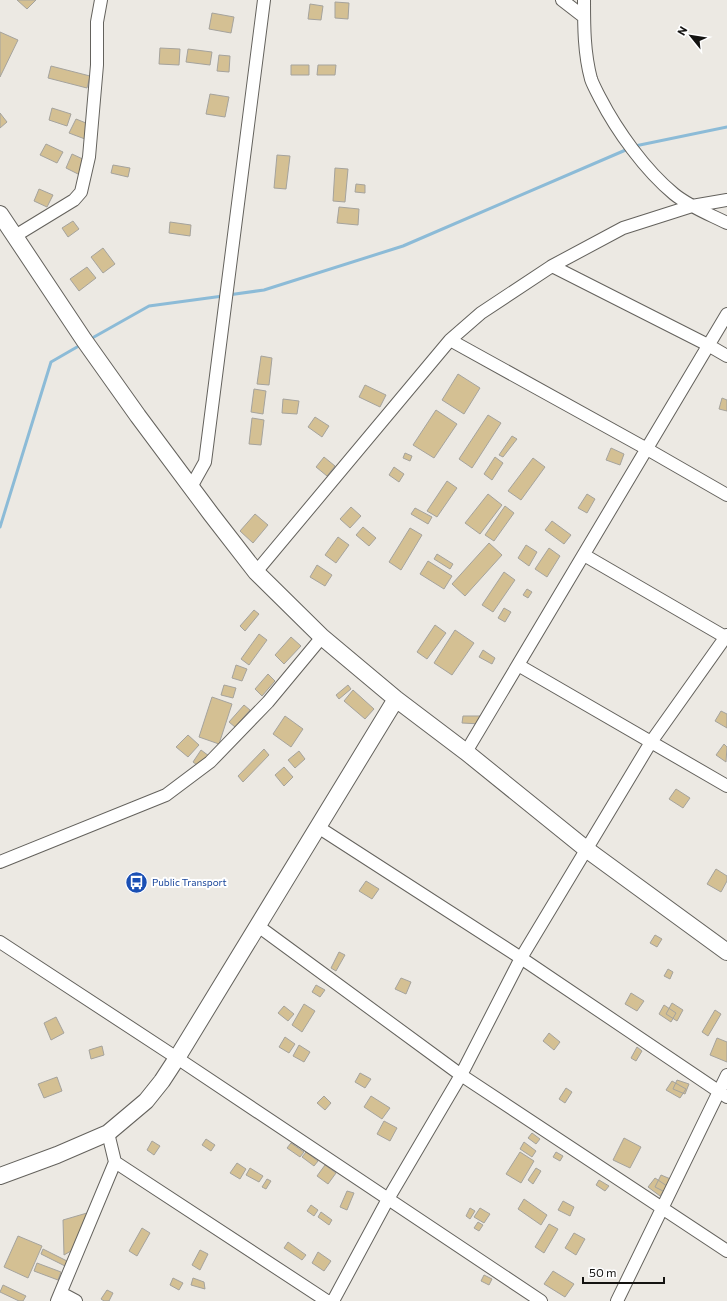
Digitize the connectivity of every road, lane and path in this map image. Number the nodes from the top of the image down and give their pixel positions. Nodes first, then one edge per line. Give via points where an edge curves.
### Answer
1 (101, 0) edge
2 (264, 0) edge
3 (562, 0) edge
4 (584, 0) edge
5 (584, 17) junction
6 (727, 200) edge
7 (692, 206) junction
8 (0, 214) edge
9 (727, 223) edge
10 (15, 236) junction
11 (552, 266) junction
12 (727, 314) edge
13 (450, 340) junction
14 (708, 345) junction
15 (727, 356) edge
16 (647, 449) junction
17 (190, 487) junction
18 (727, 495) edge
19 (584, 554) junction
20 (256, 572) junction
21 (727, 636) edge
22 (322, 637) junction
23 (518, 665) junction
24 (396, 699) junction
25 (651, 742) junction
26 (466, 752) junction
27 (727, 786) edge
28 (318, 827) junction
29 (586, 849) junction
30 (0, 862) edge
31 (258, 926) junction
32 (0, 942) edge
33 (727, 952) edge
34 (521, 958) junction
35 (177, 1058) junction
36 (462, 1075) junction
37 (727, 1075) edge
38 (723, 1095) edge
39 (108, 1133) junction
40 (115, 1162) junction
41 (0, 1176) edge
42 (388, 1199) junction
43 (663, 1209) junction
44 (727, 1251) edge
45 (59, 1297) edge
46 (76, 1301) edge
47 (327, 1301) edge
48 (333, 1301) edge
49 (541, 1301) edge
50 (617, 1301) edge

1 - 10 street via 97,22 97,66 90,157 81,192 74,200
2 - 17 street via 205,462
3 - 5 street
4 - 5 street
5 - 7 street via 583,36 591,79 609,116 658,179
6 - 7 street
7 - 9 street
7 - 11 street via 623,228
8 - 10 main road
10 - 17 main road via 84,340
11 - 13 street via 481,313
11 - 14 street
12 - 14 street
13 - 16 street
13 - 20 street
14 - 15 street
14 - 16 street
16 - 18 street
16 - 19 street
17 - 20 main road
19 - 21 street
19 - 23 street
20 - 22 main road
21 - 25 street
22 - 24 main road
22 - 30 street via 268,702 210,762 166,795
23 - 25 street
23 - 26 street
24 - 26 main road
24 - 28 main road
25 - 27 street
25 - 29 street
26 - 29 main road
28 - 31 main road
28 - 34 street
29 - 33 main road
29 - 34 street
31 - 35 main road
31 - 36 street
32 - 35 street
34 - 36 street
34 - 38 street
35 - 39 main road via 146,1101
35 - 42 street
36 - 42 street
36 - 43 street
37 - 38 street
38 - 43 street
39 - 40 street
39 - 41 main road
40 - 45 street
40 - 47 street
42 - 48 street
42 - 49 street
43 - 44 street
43 - 50 street
45 - 46 street

